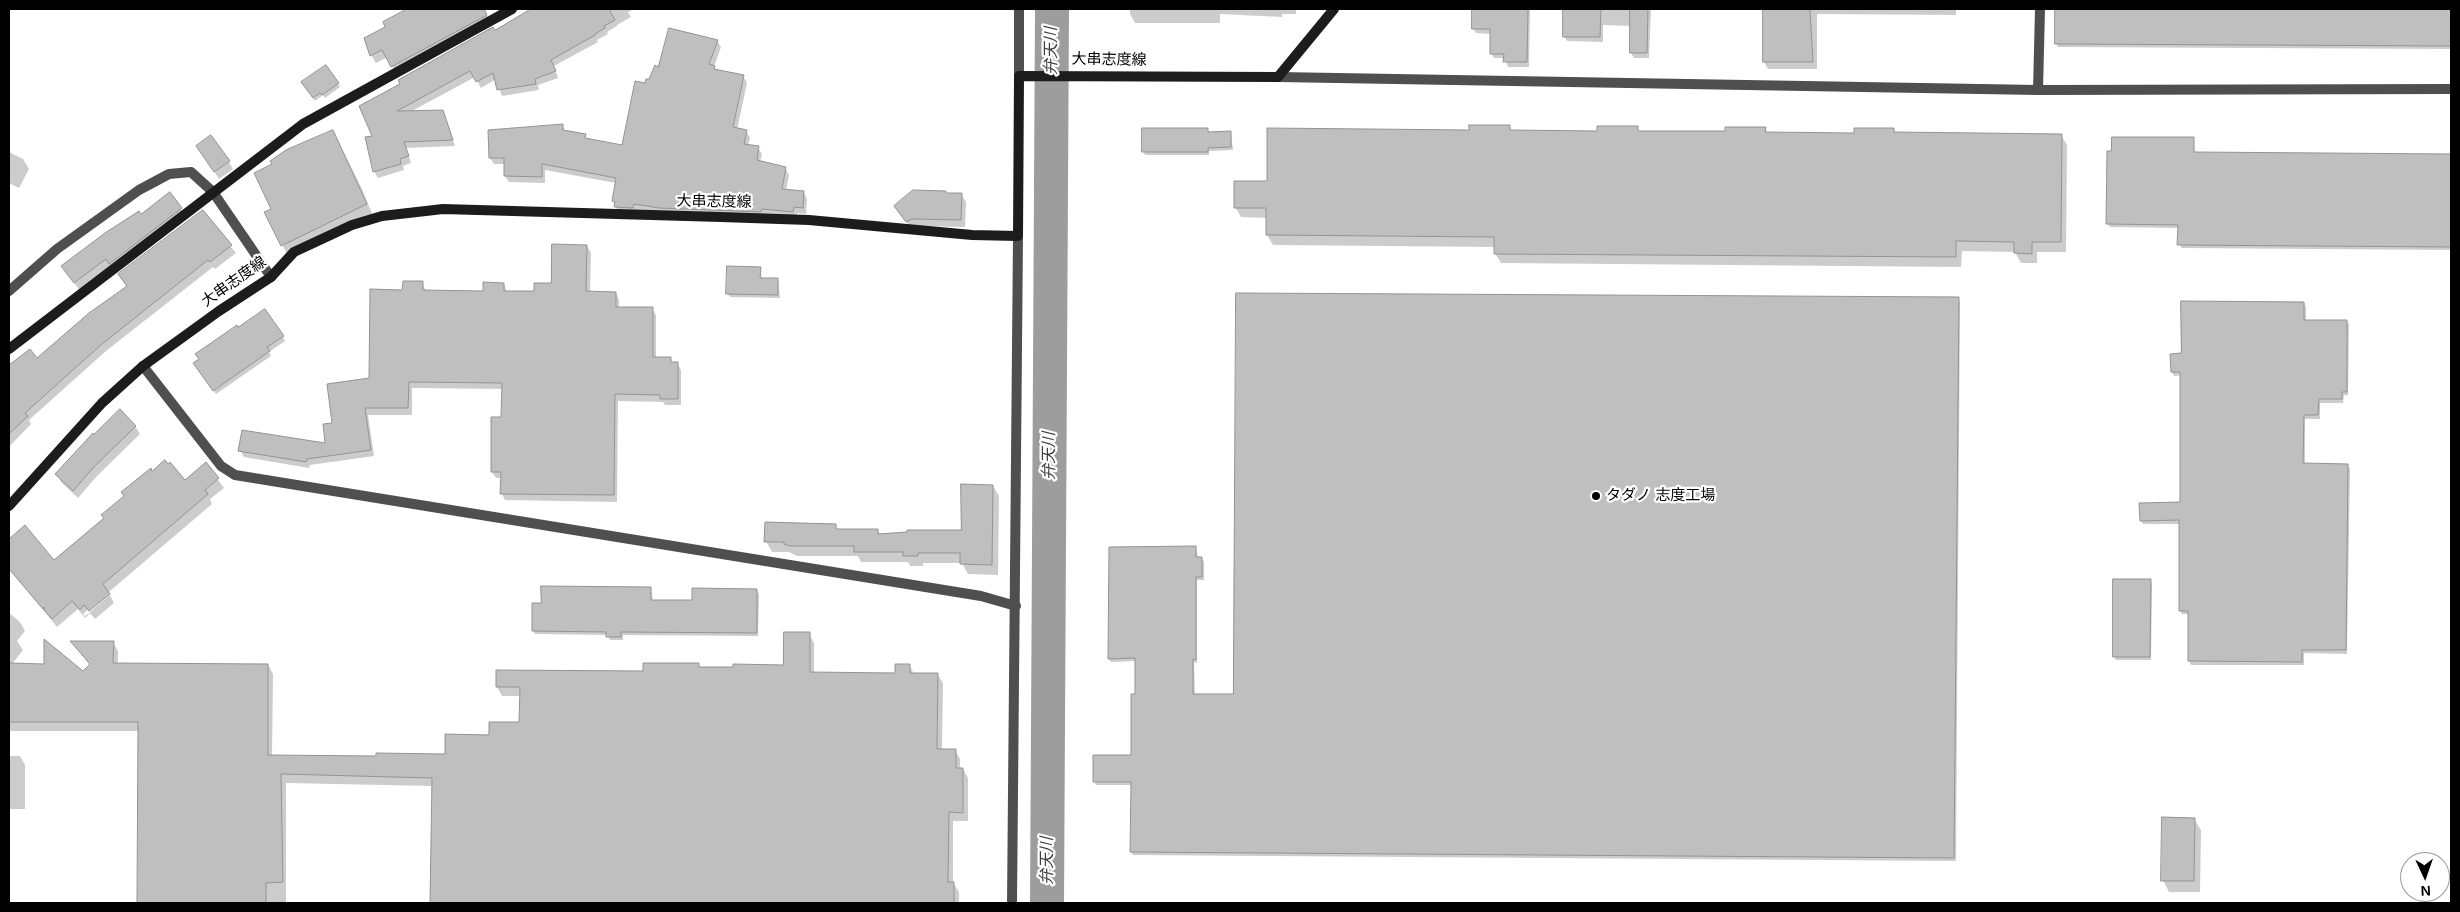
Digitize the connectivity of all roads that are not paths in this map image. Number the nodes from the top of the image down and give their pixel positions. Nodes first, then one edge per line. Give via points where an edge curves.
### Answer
1 (512, 9) edge
2 (1019, 9) edge
3 (1334, 9) edge
4 (2040, 9) edge
5 (1019, 76) junction
6 (1278, 77) junction
7 (2451, 89) edge
8 (2038, 90) junction
9 (213, 192) junction
10 (1018, 236) junction
11 (271, 277) junction
12 (9, 291) edge
13 (9, 349) edge
14 (143, 366) junction
15 (9, 506) edge
16 (1016, 606) junction
17 (1012, 903) edge

1 - 9 main road via 303,124
2 - 5 street
3 - 6 main road
4 - 8 street
5 - 6 main road, 大串志度線
5 - 10 main road
6 - 8 street
7 - 8 street
9 - 11 street
9 - 12 street via 191,172 170,174 139,190 64,244
9 - 13 main road
10 - 11 main road, 大串志度線 via 799,220 443,209 382,216 352,225 294,252
10 - 16 street
11 - 14 main road, 大串志度線
14 - 15 main road, 大串志度線 via 102,403
14 - 16 street via 221,466 235,475 981,596
16 - 17 street

